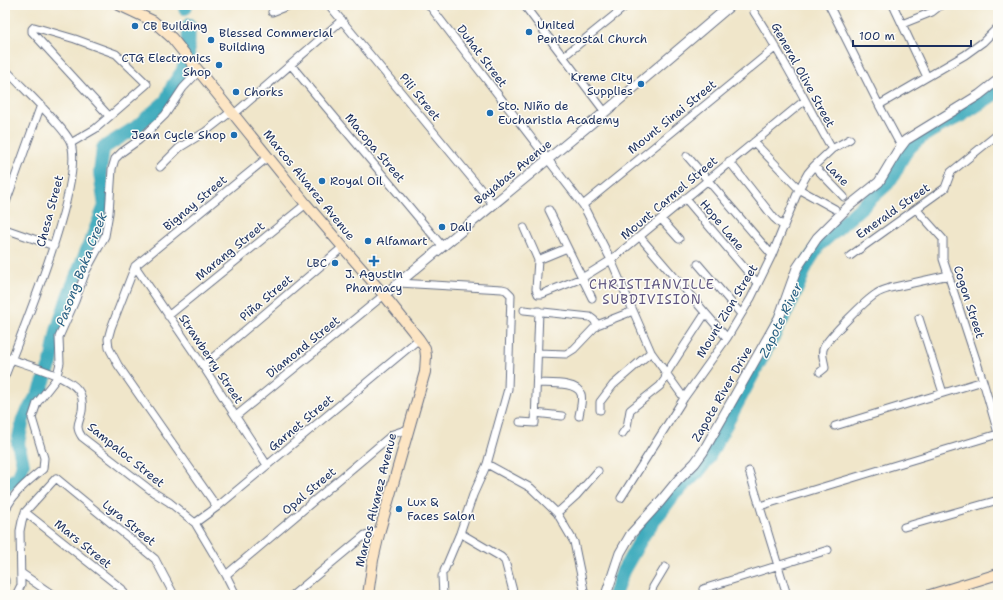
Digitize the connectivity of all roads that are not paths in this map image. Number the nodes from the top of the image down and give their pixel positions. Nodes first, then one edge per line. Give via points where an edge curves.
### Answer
1 (119, 5) edge
2 (290, 5) edge
3 (329, 5) edge
4 (429, 5) edge
5 (627, 5) edge
6 (731, 5) edge
7 (830, 5) edge
8 (893, 5) edge
9 (941, 5) edge
10 (527, 6) edge
11 (272, 12) dead end
12 (754, 12) dead end
13 (342, 20) junction
14 (902, 24) junction
15 (998, 27) edge
16 (776, 47) junction
17 (564, 56) junction
18 (291, 65) junction
19 (198, 68) junction
20 (5, 69) edge
21 (927, 76) junction
22 (998, 80) edge
23 (804, 101) junction
24 (41, 105) junction
25 (879, 105) junction
26 (233, 112) junction
27 (605, 112) junction
28 (109, 116) junction
29 (998, 134) edge
30 (850, 139) dead end
31 (754, 142) junction
32 (71, 143) junction
33 (901, 146) junction
34 (832, 149) junction
35 (686, 156) dead end
36 (268, 157) junction
37 (548, 159) junction
38 (729, 161) junction
39 (814, 166) junction
40 (160, 167) dead end
41 (708, 180) junction
42 (800, 189) junction
43 (844, 197) dead end
44 (686, 198) junction
45 (306, 204) junction
46 (493, 204) junction
47 (5, 205) edge
48 (583, 205) junction
49 (835, 209) dead end
50 (916, 209) junction
51 (549, 210) dead end
52 (661, 218) junction
53 (784, 227) junction
54 (524, 228) dead end
55 (5, 229) edge
56 (640, 237) junction
57 (679, 239) dead end
58 (54, 246) junction
59 (442, 246) junction
60 (343, 247) junction
61 (567, 248) junction
62 (772, 255) junction
63 (850, 256) dead end
64 (538, 260) junction
65 (611, 260) junction
66 (698, 264) dead end
67 (135, 266) junction
68 (949, 275) junction
69 (582, 278) junction
70 (399, 283) junction
71 (758, 284) junction
72 (384, 295) junction
73 (592, 298) dead end
74 (524, 310) dead end
75 (539, 311) junction
76 (633, 311) junction
77 (705, 314) junction
78 (741, 314) junction
79 (168, 316) junction
80 (919, 318) dead end
81 (597, 325) junction
82 (726, 338) junction
83 (419, 339) junction
84 (651, 352) junction
85 (538, 353) junction
86 (8, 358) edge
87 (203, 366) junction
88 (820, 372) dead end
89 (666, 374) junction
90 (57, 375) junction
91 (5, 376) edge
92 (983, 381) junction
93 (537, 383) junction
94 (943, 393) junction
95 (684, 398) junction
96 (600, 410) dead end
97 (536, 413) junction
98 (236, 416) junction
99 (562, 416) dead end
100 (579, 416) dead end
101 (520, 422) dead end
102 (835, 426) dead end
103 (408, 429) junction
104 (622, 434) dead end
105 (998, 434) edge
106 (487, 464) junction
107 (267, 465) junction
108 (598, 471) dead end
109 (749, 471) dead end
110 (621, 498) dead end
111 (998, 500) edge
112 (760, 506) junction
113 (217, 507) junction
114 (5, 511) edge
115 (25, 512) junction
116 (557, 513) junction
117 (195, 523) junction
118 (904, 527) dead end
119 (380, 530) junction
120 (460, 532) junction
121 (828, 550) dead end
122 (665, 567) dead end
123 (778, 567) junction
124 (20, 573) junction
125 (998, 574) edge
126 (226, 575) junction
127 (5, 580) edge
128 (5, 584) edge
129 (703, 589) dead end
130 (16, 595) edge
131 (53, 595) edge
132 (125, 595) edge
133 (174, 595) edge
134 (236, 595) edge
135 (293, 595) edge
136 (368, 595) edge
137 (443, 595) edge
138 (514, 595) edge
139 (585, 595) edge
140 (606, 595) edge
141 (651, 595) edge
142 (787, 595) edge
143 (930, 595) edge

1 - 19 main road, Marcos Alvarez Avenue via 153,21
2 - 11 street
3 - 13 street, Pili Street
4 - 37 street, Duhat Street
5 - 17 street
6 - 27 street, Bayabas Avenue
7 - 25 street
8 - 14 street
9 - 14 street via 932,12
10 - 17 street
12 - 16 street, General Olive Street
13 - 18 street
13 - 46 street, Pili Street
14 - 21 street
15 - 21 street via 965,55
16 - 23 street, General Olive Street
16 - 48 street, Mount Sinai Street
17 - 27 street
18 - 26 street
18 - 59 street, Macopa Street
19 - 26 main road, Marcos Alvarez Avenue
19 - 90 street via 165,115 115,159 105,236 86,271 59,337 60,363
20 - 24 street
21 - 25 street
22 - 33 street, Zapote River Drive via 979,95 912,136
23 - 31 street, Mount Carmel Street
23 - 34 street, General Olive Street
24 - 32 street
24 - 47 street
25 - 33 street
26 - 36 main road, Marcos Alvarez Avenue
26 - 40 street via 179,148
27 - 37 street, Bayabas Avenue
28 - 28 street via 147,84 116,54 34,27 32,32
28 - 32 street via 95,129
29 - 50 street, Emerald Street via 951,172 945,188
30 - 34 street, Mount Zion Street
31 - 38 street, Mount Carmel Street
31 - 42 street
32 - 58 street, Chesa Street via 70,183
33 - 140 street, Zapote River Drive via 879,182 834,220 802,259 779,318 703,452 631,534 620,553
34 - 39 street, Mount Zion Street
35 - 41 street, Hope Lane
36 - 45 main road, Marcos Alvarez Avenue
36 - 67 street, Bignay Street
37 - 46 street, Bayabas Avenue
37 - 48 street, Duhat Street
38 - 41 street, Mount Carmel Street
38 - 53 street
39 - 42 street, Mount Zion Street
39 - 43 street, Lane
41 - 44 street, Mount Carmel Street
41 - 62 street, Hope Lane
42 - 49 street
42 - 53 street, Mount Zion Street
44 - 52 street, Mount Carmel Street
44 - 71 street, Hope Lane
45 - 60 main road, Marcos Alvarez Avenue
45 - 79 street, Marang Street
46 - 59 street, Bayabas Avenue
48 - 65 street, Duhat Street
50 - 63 street, Emerald Street
50 - 68 street, Cogon Street via 943,239 942,254
51 - 61 street
52 - 56 street, Mount Carmel Street
52 - 57 street
53 - 62 street, Mount Zion Street
54 - 64 street
55 - 58 street
56 - 65 street, Mount Carmel Street
56 - 77 street
58 - 86 street, Chesa Street
59 - 70 street, Bayabas Avenue
60 - 72 main road, Marcos Alvarez Avenue
60 - 87 street, Piña Street
61 - 64 street
61 - 69 street
62 - 71 street, Mount Zion Street
64 - 69 street, Mount Carmel Street via 538,294
65 - 69 street, Mount Carmel Street
65 - 76 street, Duhat Street
66 - 78 street
67 - 79 street, Strawberry Street
67 - 113 street via 111,328 109,348
68 - 88 street via 890,288 872,296 824,347 822,356 825,368
68 - 92 street, Cogon Street
69 - 73 street
70 - 72 street, Bayabas Avenue
70 - 106 street via 502,289 511,295 508,389
71 - 78 street, Mount Zion Street
72 - 83 main road, Marcos Alvarez Avenue
72 - 98 street, Diamond Street
74 - 75 street
75 - 81 street via 590,317
75 - 85 street
76 - 81 street
76 - 84 street, Duhat Street
77 - 82 street
77 - 89 street
78 - 82 street, Mount Zion Street
79 - 87 street, Strawberry Street
80 - 94 street
81 - 85 street via 566,354
82 - 95 street, Mount Zion Street
83 - 103 main road, Marcos Alvarez Avenue via 425,348 426,364
83 - 107 street, Garnet Street
84 - 89 street, Duhat Street
84 - 96 street via 613,385 600,402
85 - 93 street
86 - 90 street, Sampaloc Street
86 - 91 street, Chesa Street
87 - 98 street, Strawberry Street
89 - 95 street, Duhat Street
89 - 104 street via 660,386 630,410 628,424
90 - 114 street via 51,387 37,403 32,418 44,458 43,469 11,498
90 - 117 street, Sampaloc Street via 79,390 82,397 78,427 82,436
92 - 94 street
92 - 105 street, Cogon Street
93 - 97 street
93 - 100 street via 568,385 578,389 581,397
94 - 102 street
95 - 110 street, Mount Zion Street
97 - 99 street
97 - 101 street via 535,423
98 - 107 street, Strawberry Street
103 - 119 main road, Marcos Alvarez Avenue
103 - 126 street, Opal Street via 393,434
105 - 112 street
106 - 116 street via 531,488
106 - 120 street
107 - 113 street, Garnet Street
108 - 116 street
109 - 112 street
111 - 118 street
112 - 123 street
113 - 117 street, Garnet Street
115 - 124 street via 20,531
115 - 132 street, Mars Street via 122,589
115 - 133 street, Lyra Street via 56,478 155,559
116 - 139 street via 574,542
117 - 126 street
119 - 135 street via 364,536
119 - 136 main road, Marcos Alvarez Avenue
120 - 137 street via 443,573
120 - 138 street via 501,557 507,566
121 - 123 street
122 - 141 street
123 - 129 street
123 - 142 street
124 - 130 street via 21,585
124 - 131 street
125 - 143 main road
126 - 134 street
127 - 128 street

